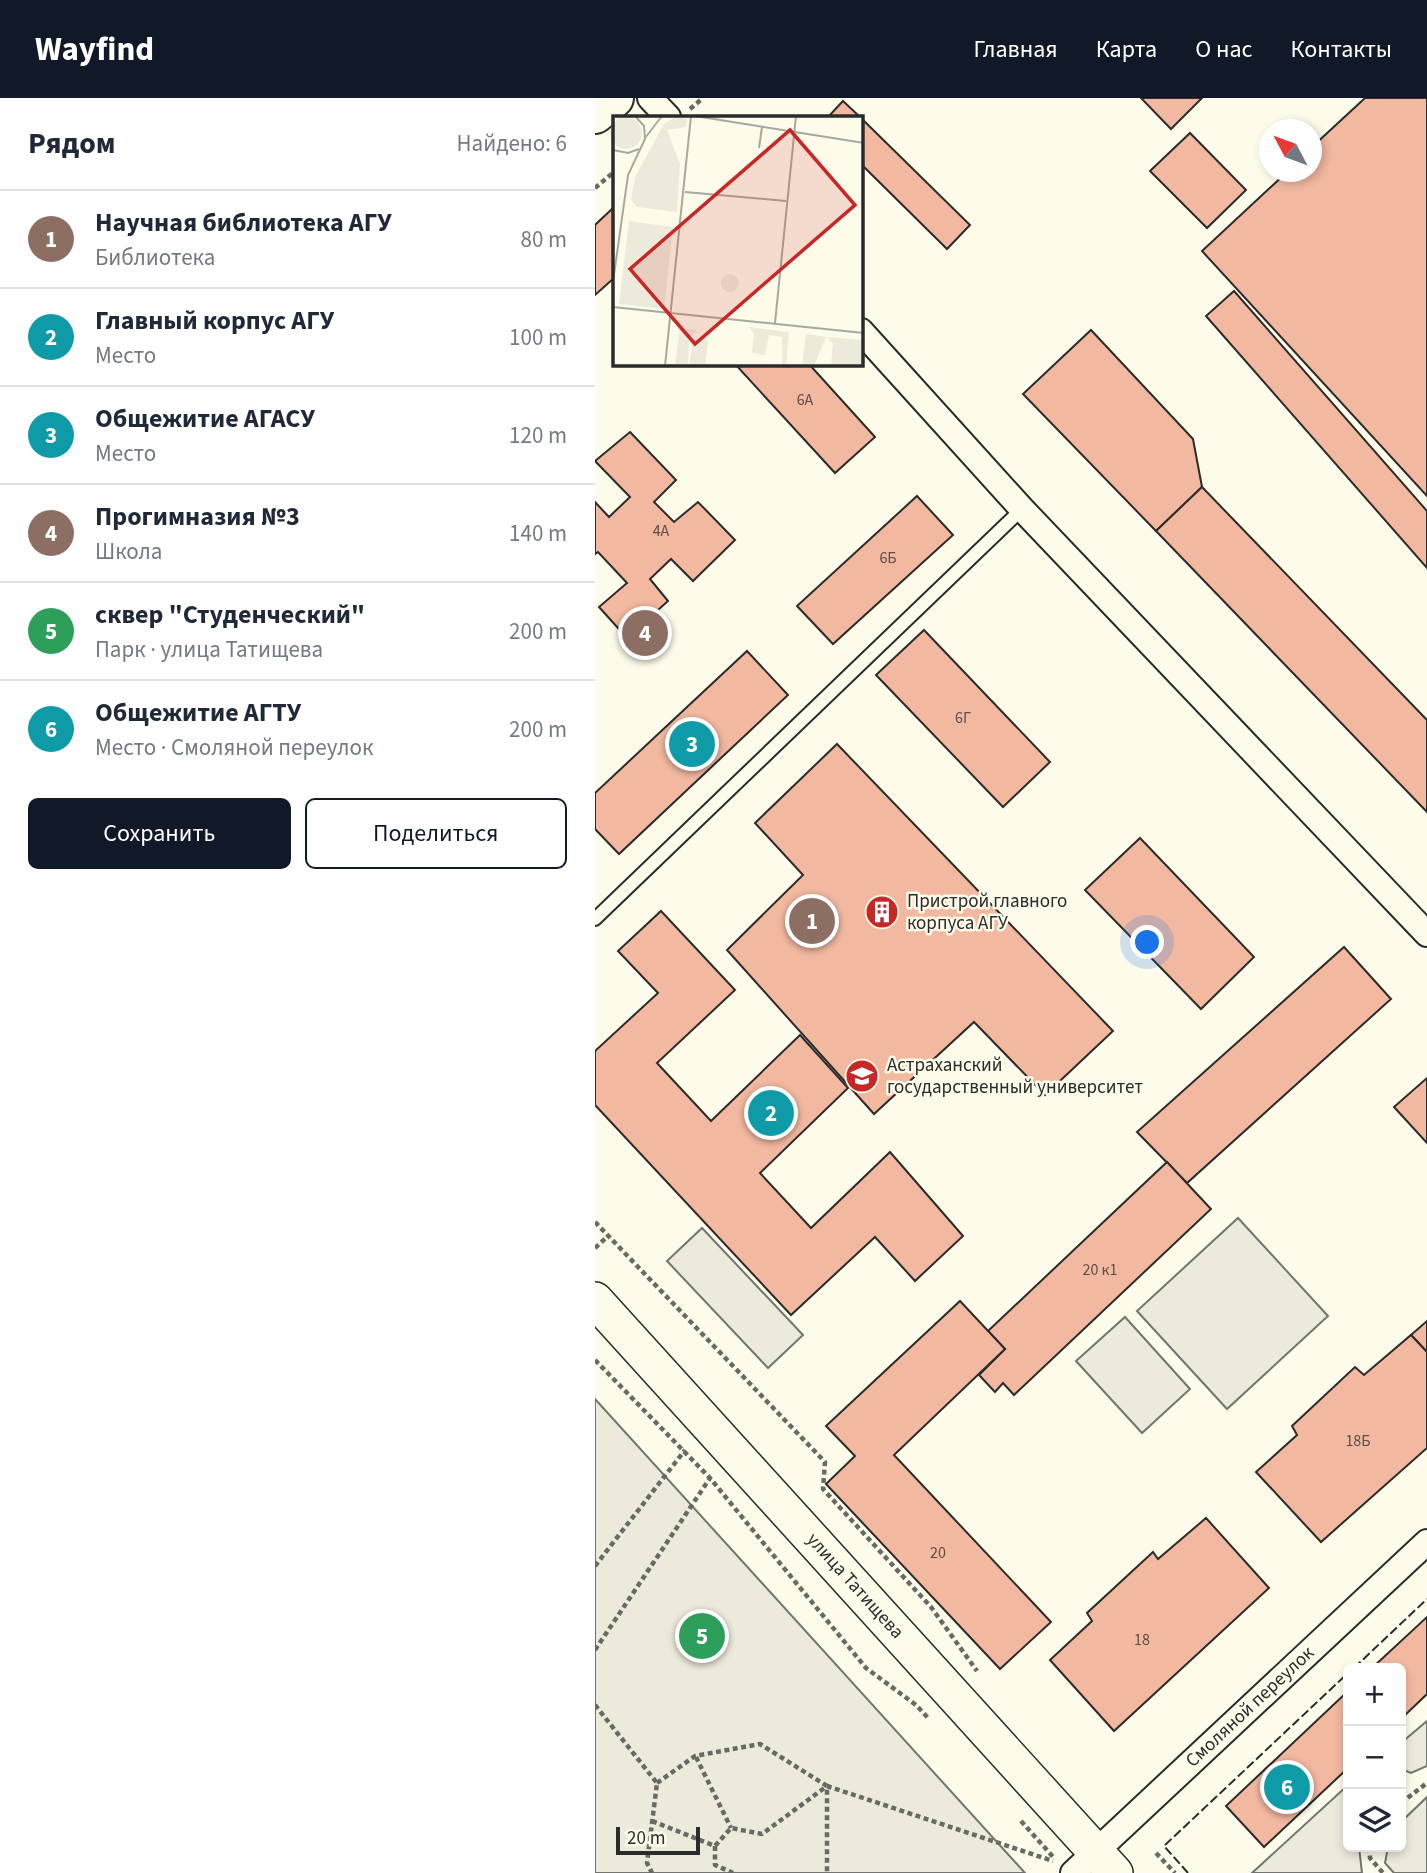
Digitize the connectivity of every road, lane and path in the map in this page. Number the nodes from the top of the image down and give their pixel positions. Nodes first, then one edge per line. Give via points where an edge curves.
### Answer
1 (614, 98) edge
2 (650, 98) edge
3 (595, 114) edge
4 (667, 116) edge
5 (613, 173) edge
6 (595, 188) edge
7 (863, 333) edge
8 (1022, 509) junction
9 (595, 919) edge
10 (1427, 934) edge
11 (595, 1222) edge
12 (608, 1236) junction
13 (595, 1248) edge
14 (595, 1300) edge
15 (595, 1360) edge
16 (685, 1450) junction
17 (709, 1478) junction
18 (1427, 1542) edge
19 (595, 1566) edge
20 (595, 1650) edge
21 (983, 1679) dead end
22 (595, 1705) edge
23 (935, 1725) dead end
24 (695, 1756) junction
25 (657, 1783) junction
26 (1427, 1783) edge
27 (827, 1786) junction
28 (1406, 1799) edge
29 (1018, 1817) dead end
30 (652, 1821) junction
31 (731, 1828) junction
32 (715, 1846) junction
33 (1369, 1852) edge
34 (1157, 1853) dead end
35 (1095, 1866) edge
36 (652, 1873) edge
37 (733, 1873) edge
38 (827, 1873) edge
39 (1175, 1873) edge
40 (1383, 1873) edge

1 - 3 highway
2 - 4 street
5 - 6 path
7 - 8 street
8 - 9 lane
8 - 10 street
11 - 12 path
12 - 13 path
12 - 21 path via 825,1462 823,1489 931,1607
14 - 35 main road, улица Татищева
15 - 16 path
16 - 17 path
16 - 19 path
17 - 20 path
17 - 23 path via 866,1668
18 - 35 street, Смоляной переулок
22 - 25 path
24 - 25 path
24 - 27 path via 760,1744
24 - 31 path
25 - 30 path
26 - 28 path
27 - 29 path via 1058,1862
27 - 31 path via 762,1834
27 - 38 path
30 - 32 path
30 - 36 path via 647,1863
31 - 32 path
32 - 37 path via 715,1865
33 - 40 path
34 - 39 path

